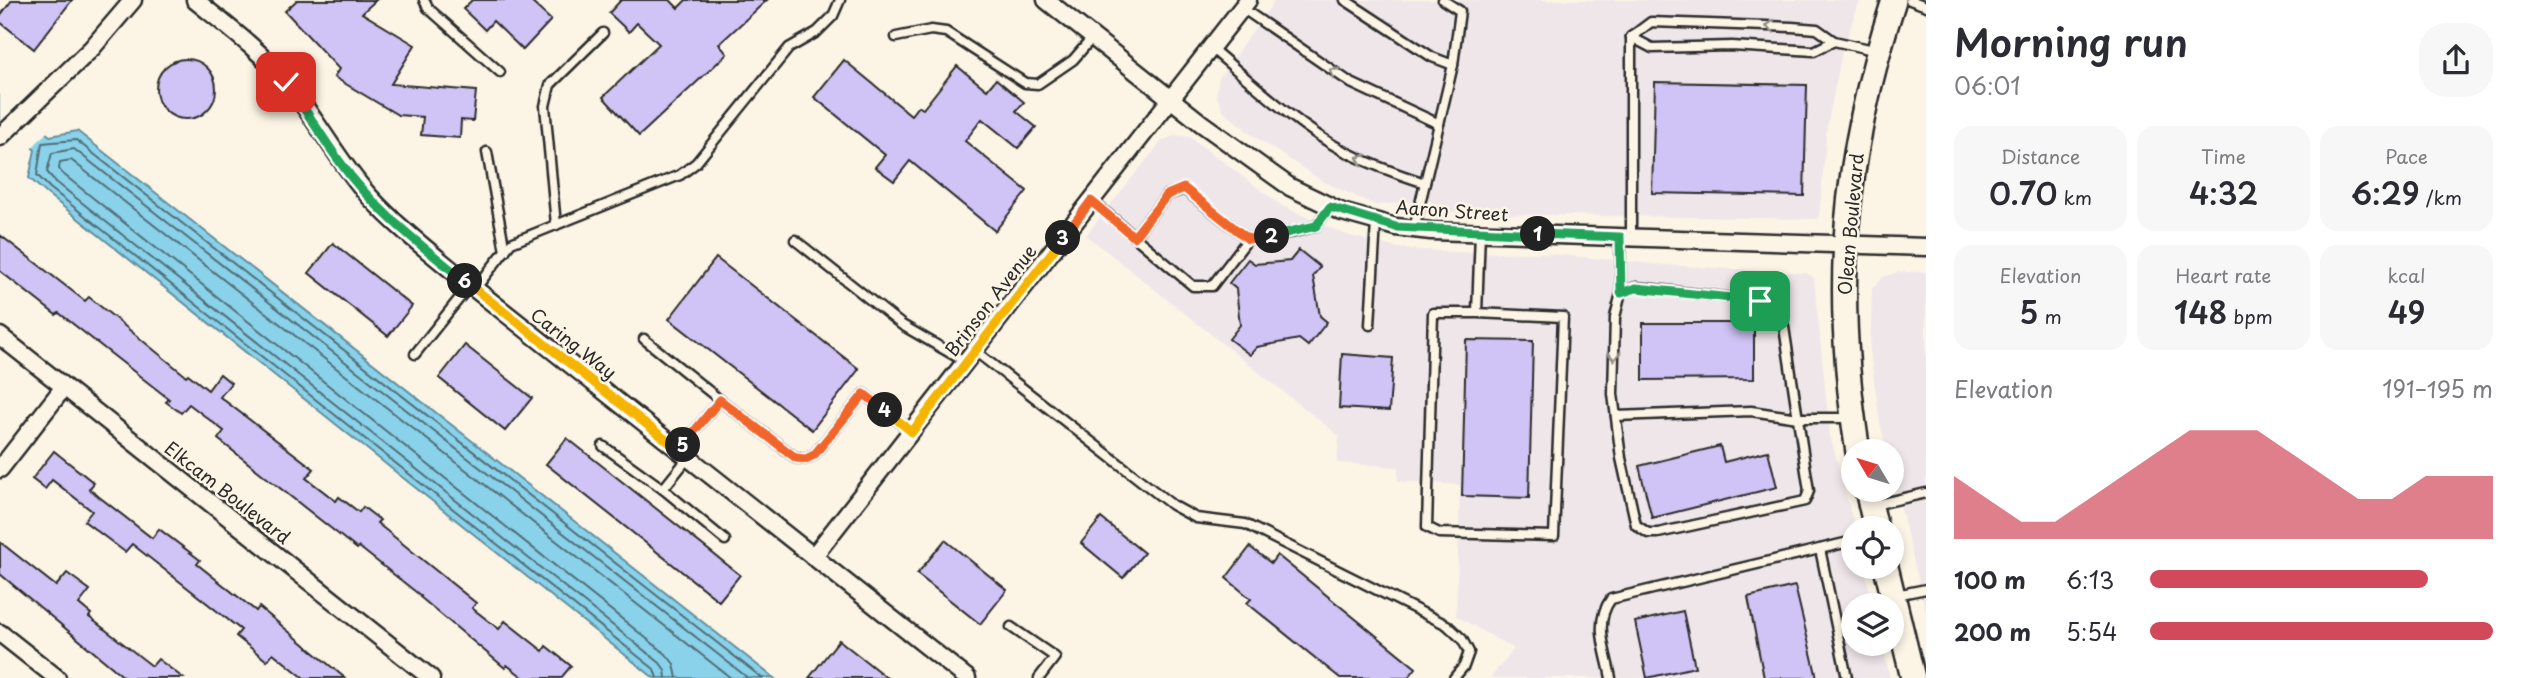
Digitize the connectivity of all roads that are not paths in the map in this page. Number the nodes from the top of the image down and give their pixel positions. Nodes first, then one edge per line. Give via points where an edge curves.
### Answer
1 (133, 0) edge
2 (195, 0) edge
3 (424, 0) edge
4 (840, 0) edge
5 (1046, 0) edge
6 (1345, 0) edge
7 (1443, 0) edge
8 (1894, 0) edge
9 (1910, 0) edge
10 (1245, 4) edge
11 (1926, 6) edge
12 (603, 33) dead end
13 (897, 37) dead end
14 (1094, 37) junction
15 (1631, 37) junction
16 (1834, 41) junction
17 (1211, 48) junction
18 (1878, 51) junction
19 (1453, 65) junction
20 (500, 72) dead end
21 (1171, 99) junction
22 (1439, 124) junction
23 (0, 137) edge
24 (487, 152) dead end
25 (1425, 183) junction
26 (1091, 201) junction
27 (1330, 207) junction
28 (1376, 222) junction
29 (556, 225) junction
30 (1414, 229) junction
31 (1479, 232) junction
32 (1134, 237) junction
33 (1626, 237) junction
34 (1248, 239) junction
35 (795, 240) dead end
36 (1845, 245) junction
37 (1926, 247) edge
38 (505, 251) junction
39 (472, 287) junction
40 (1621, 293) junction
41 (1477, 313) junction
42 (1370, 325) dead end
43 (0, 337) edge
44 (644, 339) dead end
45 (415, 354) dead end
46 (971, 356) junction
47 (64, 387) junction
48 (720, 400) junction
49 (1616, 416) junction
50 (1798, 418) junction
51 (1853, 418) junction
52 (912, 432) junction
53 (1856, 439) edge
54 (603, 446) dead end
55 (684, 454) junction
56 (0, 469) edge
57 (663, 489) junction
58 (1926, 493) edge
59 (1904, 495) edge
60 (726, 540) dead end
61 (1841, 544) edge
62 (1820, 549) junction
63 (813, 557) junction
64 (1926, 589) edge
65 (1904, 594) edge
66 (1012, 626) dead end
67 (0, 633) edge
68 (1904, 633) edge
69 (1917, 676) edge
70 (57, 678) edge
71 (431, 678) edge
72 (967, 678) edge
73 (1039, 678) edge
74 (1454, 678) edge
75 (1611, 678) edge
76 (1847, 678) edge

1 - 23 street via 92,48
2 - 39 street, Caring Way via 286,82 340,163 396,224
3 - 20 lane
4 - 29 lane via 817,32 789,48 696,163 680,175
5 - 14 street, Aaron Street
6 - 19 lane via 1432,57
7 - 19 lane via 1460,12
8 - 18 street, Olean Boulevard
9 - 11 lane
10 - 17 street, Brinson Avenue
22 -> 10 lane via 1351,83
12 - 29 lane via 550,85 545,106
13 - 14 lane via 930,30 946,32 1025,83 1038,84 1073,60
14 - 21 street, Aaron Street
15 - 16 lane via 1652,48 1814,51
16 -> 15 lane via 1816,29 1708,23 1651,22
15 - 33 lane
16 - 18 lane
17 - 21 street, Brinson Avenue
25 -> 17 lane via 1342,150
18 - 36 street, Olean Boulevard via 1860,124
19 - 22 lane
21 - 26 street, Brinson Avenue
21 - 27 street, Aaron Street via 1267,171
22 - 25 lane
24 - 38 lane
25 - 30 lane
26 - 32 lane
26 - 46 street, Brinson Avenue
27 - 28 street, Aaron Street
27 - 34 lane via 1316,226
28 - 30 street, Aaron Street
28 - 42 lane
29 - 38 lane via 510,243
30 - 31 street, Aaron Street
31 - 33 street, Aaron Street
31 - 41 lane
32 - 34 lane via 1167,195 1184,188
32 - 34 lane via 1192,286 1202,288 1212,286
33 - 36 street, Aaron Street
33 - 40 lane
35 - 46 lane via 902,325
36 - 37 street, Aaron Street
36 - 51 street, Olean Boulevard via 1844,337
38 - 39 lane
39 - 45 lane
39 - 55 street, Caring Way
40 -> 49 lane via 1615,317
40 - 50 lane via 1636,288 1760,301 1775,307 1782,314
41 - 41 lane via 1433,313 1427,527 1440,533 1554,536 1563,317
43 - 47 street, Elkcam Boulevard
44 - 48 lane
46 - 52 street, Brinson Avenue
46 - 74 lane via 1172,505 1196,518 1245,524 1447,625 1469,652
47 - 56 street
47 - 71 street, Elkcam Boulevard
48 - 52 lane via 796,458 814,455 864,394
48 - 55 lane
49 - 50 lane via 1751,411
49 - 50 lane via 1636,525 1648,533 1805,501 1809,491
50 - 51 lane
51 - 53 street, Olean Boulevard
52 - 63 street, Brinson Avenue
54 - 57 lane
55 - 57 lane
55 - 63 street, Caring Way
57 - 60 lane
58 - 59 lane
61 - 62 lane
62 - 75 lane via 1611,599 1602,611 1601,627
62 - 76 lane
63 - 72 street, Caring Way
64 - 65 lane
66 - 73 lane via 1055,657
67 - 70 street
68 - 69 street

